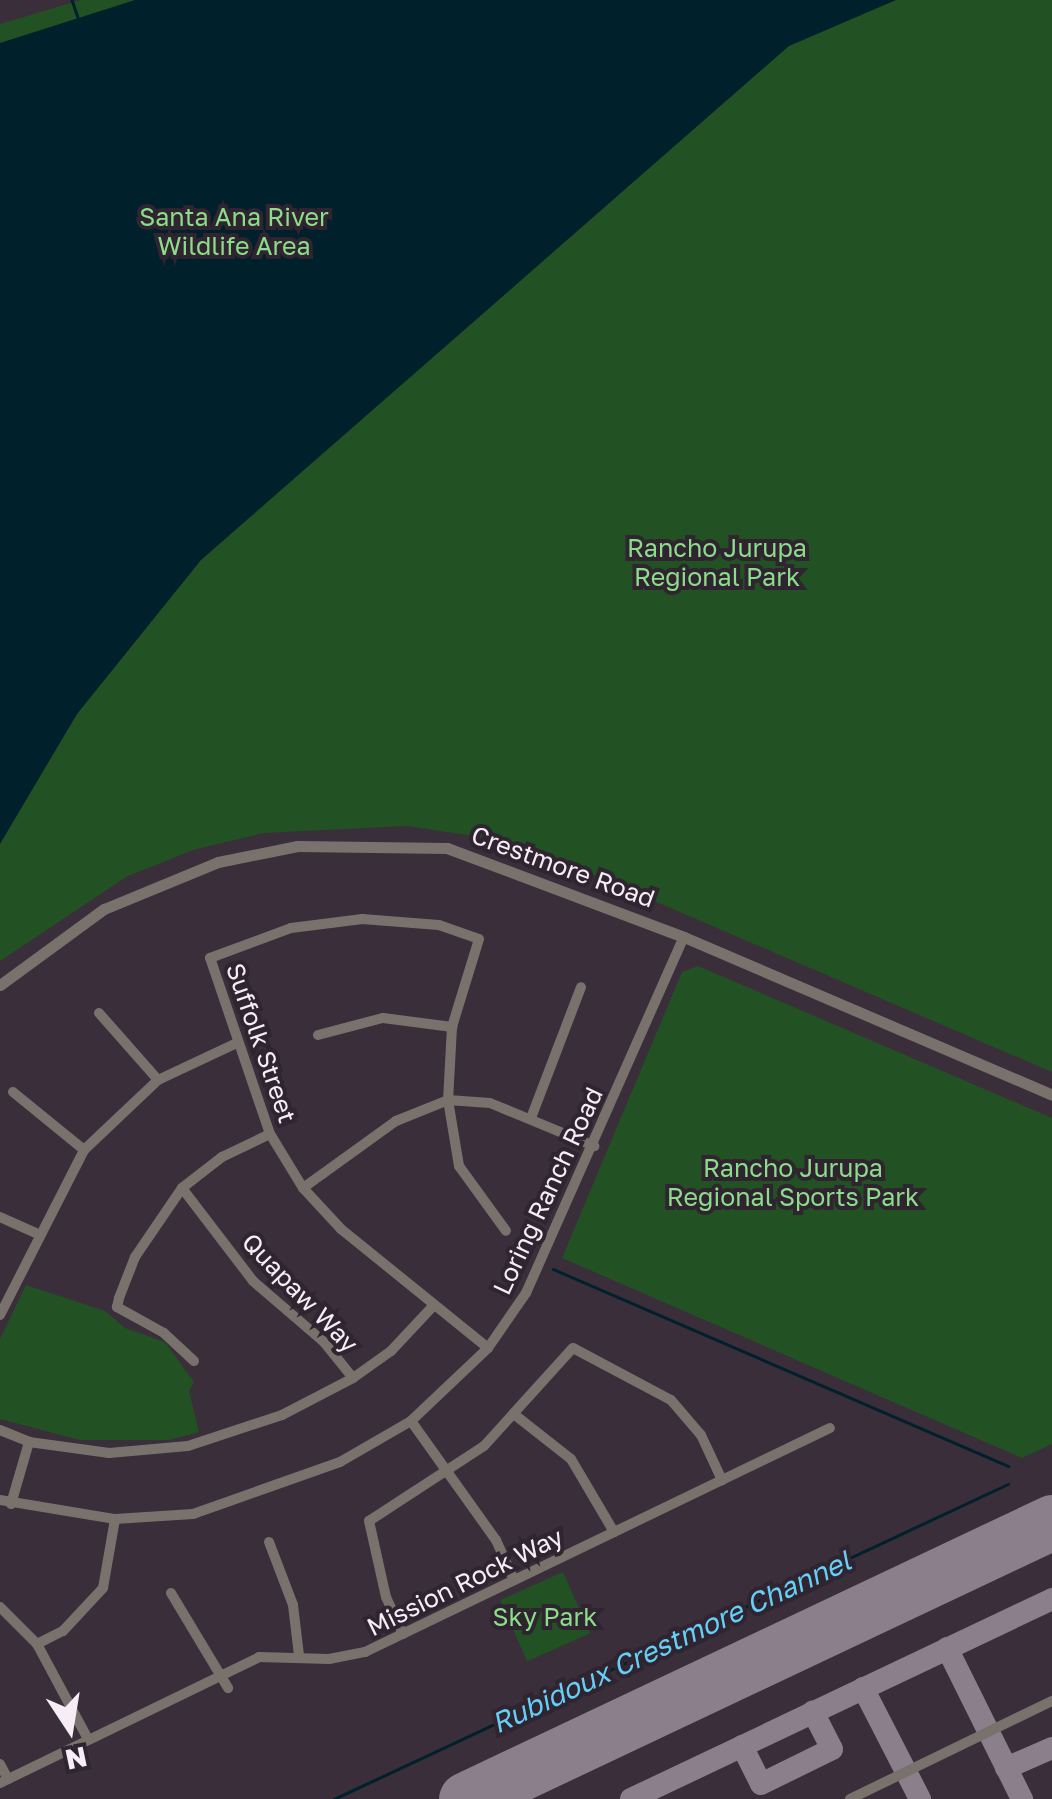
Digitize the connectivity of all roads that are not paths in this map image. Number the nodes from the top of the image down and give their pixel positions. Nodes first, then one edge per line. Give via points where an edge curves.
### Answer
1 (684, 936) junction
2 (0, 985) edge
3 (581, 987) dead end
4 (99, 1014) dead end
5 (452, 1027) junction
6 (318, 1035) dead end
7 (237, 1043) junction
8 (158, 1080) junction
9 (13, 1092) dead end
10 (1052, 1095) edge
11 (448, 1100) junction
12 (531, 1118) junction
13 (270, 1134) junction
14 (594, 1146) junction
15 (84, 1150) junction
16 (182, 1188) junction
17 (303, 1188) junction
18 (0, 1217) edge
19 (506, 1231) dead end
20 (38, 1234) junction
21 (434, 1305) junction
22 (0, 1315) edge
23 (488, 1348) junction
24 (194, 1362) dead end
25 (353, 1378) junction
26 (515, 1415) junction
27 (411, 1420) junction
28 (830, 1428) dead end
29 (0, 1430) edge
30 (29, 1442) junction
31 (449, 1474) junction
32 (722, 1480) junction
33 (6, 1502) edge
34 (115, 1520) junction
35 (614, 1532) junction
36 (269, 1542) dead end
37 (514, 1580) junction
38 (171, 1592) dead end
39 (0, 1607) edge
40 (403, 1634) junction
41 (37, 1644) junction
42 (299, 1655) junction
43 (220, 1672) junction
44 (228, 1688) dead end
45 (1052, 1701) edge
46 (88, 1739) junction
47 (0, 1764) edge
48 (4, 1781) edge
49 (855, 1798) edge

1 - 2 street, Crestmore Road via 447,848 298,846 218,862 104,909
1 - 10 street, Crestmore Road
1 - 14 street, Loring Ranch Road
3 - 12 street
4 - 8 street
5 - 6 street via 383,1018
5 - 7 street, Suffolk Street via 479,939 439,925 362,919 292,928 210,958
5 - 11 street
7 - 8 street
7 - 13 street, Suffolk Street
8 - 15 street
9 - 15 street
11 - 12 street via 490,1103
11 - 17 street via 396,1121
11 - 19 street via 459,1166
12 - 14 street
13 - 16 street via 222,1157
13 - 17 street, Suffolk Street
14 - 23 street, Loring Ranch Road via 526,1294
15 - 20 street
16 - 24 street via 136,1257 117,1307 164,1333
16 - 25 street, Quapaw Way via 254,1282 324,1342
17 - 21 street, Suffolk Street via 340,1229
18 - 20 street
20 - 22 street
21 - 23 street, Suffolk Street
21 - 25 street via 391,1351
23 - 27 street, Loring Ranch Road
25 - 30 street via 282,1415 188,1446 109,1453
26 - 31 street
26 - 32 street via 573,1348 670,1400 701,1435
26 - 35 street via 571,1460
27 - 31 street
27 - 34 street, Loring Ranch Road via 340,1462 270,1492 193,1514
28 - 32 street, Mission Rock Way
29 - 30 street
30 - 33 street
31 - 37 street via 496,1540
31 - 40 street via 369,1520 386,1597
32 - 35 street, Mission Rock Way
33 - 34 street, Loring Ranch Road
34 - 41 street via 103,1588 63,1631
35 - 37 street, Mission Rock Way
36 - 42 street via 293,1605
37 - 40 street, Mission Rock Way
38 - 43 street
39 - 41 street
40 - 42 street, Mission Rock Way via 365,1652 329,1659
41 - 46 street
42 - 43 street, Mission Rock Way via 258,1658
43 - 44 street
43 - 46 street, Mission Rock Way
45 - 49 street
46 - 48 street, Mission Rock Way
47 - 48 street

